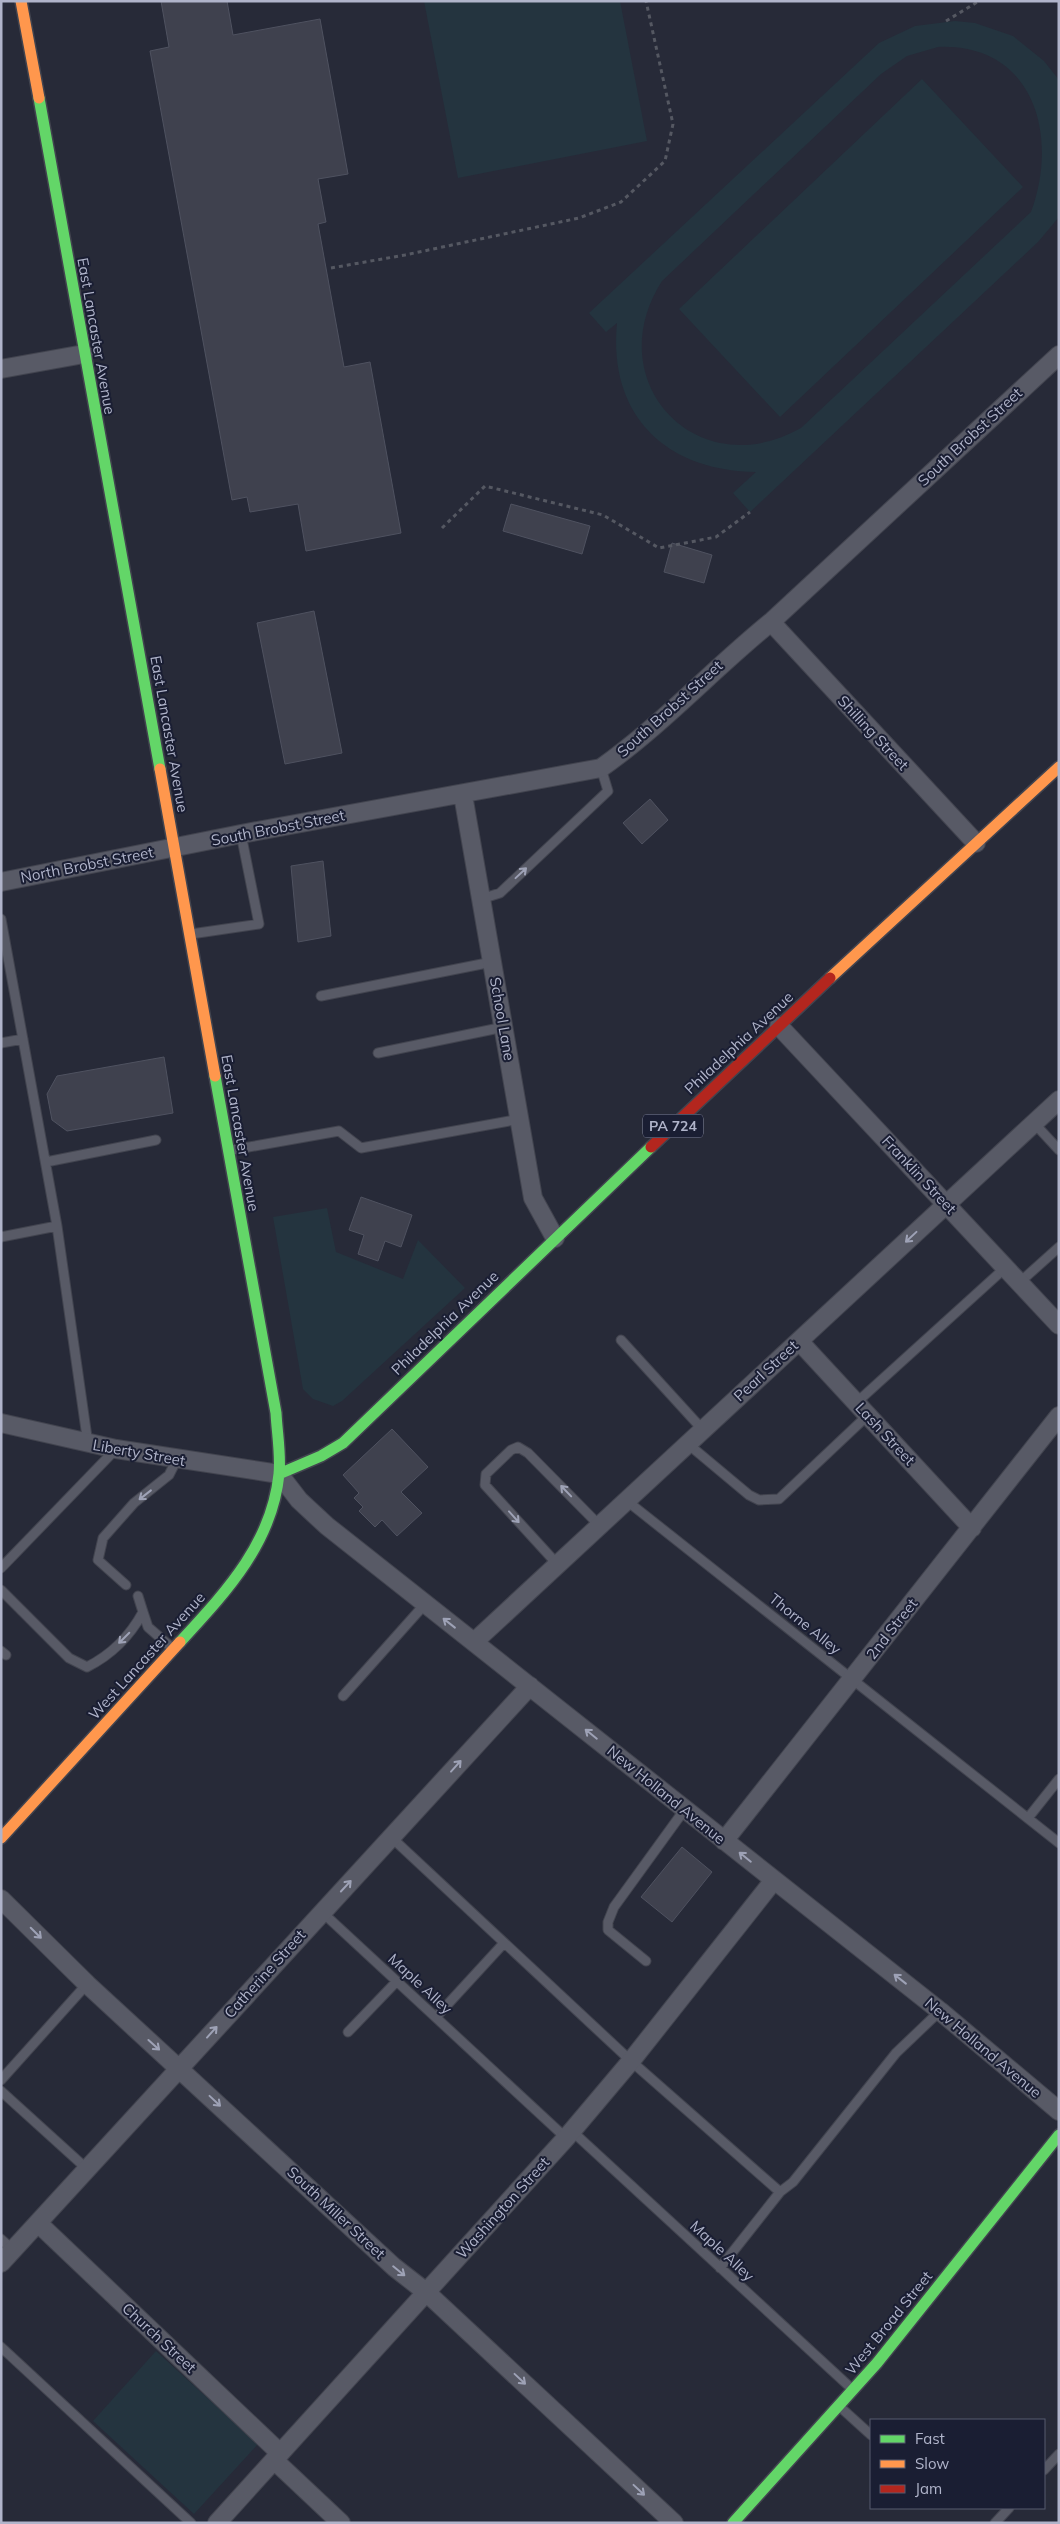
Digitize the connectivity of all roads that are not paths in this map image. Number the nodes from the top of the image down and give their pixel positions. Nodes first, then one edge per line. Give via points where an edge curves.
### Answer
1 (21, 1) edge
2 (84, 354) junction
3 (1059, 355) edge
4 (1, 369) edge
5 (771, 622) junction
6 (1059, 766) edge
7 (601, 768) junction
8 (462, 795) junction
9 (241, 834) junction
10 (976, 843) junction
11 (174, 848) junction
12 (1, 882) edge
13 (481, 899) junction
14 (1, 919) edge
15 (188, 934) junction
16 (492, 962) junction
17 (321, 996) dead end
18 (779, 1026) junction
19 (504, 1027) junction
20 (23, 1039) junction
21 (1, 1043) edge
22 (378, 1053) dead end
23 (1059, 1100) edge
24 (520, 1119) junction
25 (1034, 1123) junction
26 (156, 1140) dead end
27 (229, 1150) junction
28 (1059, 1150) edge
29 (46, 1162) junction
30 (947, 1204) junction
31 (58, 1226) junction
32 (1, 1237) edge
33 (554, 1238) junction
34 (1059, 1247) edge
35 (1005, 1268) junction
36 (1019, 1283) junction
37 (1059, 1325) edge
38 (620, 1340) dead end
39 (799, 1341) junction
40 (862, 1409) junction
41 (1059, 1416) edge
42 (1, 1423) edge
43 (703, 1430) junction
44 (88, 1444) junction
45 (688, 1444) junction
46 (116, 1449) junction
47 (177, 1459) junction
48 (279, 1474) junction
49 (627, 1501) junction
50 (600, 1526) junction
51 (972, 1528) junction
52 (558, 1565) junction
53 (1, 1568) edge
54 (126, 1586) dead end
55 (1, 1590) edge
56 (138, 1596) dead end
57 (425, 1604) junction
58 (143, 1612) junction
59 (474, 1642) junction
60 (173, 1650) junction
61 (851, 1680) junction
62 (530, 1686) junction
63 (343, 1696) dead end
64 (1059, 1779) edge
65 (684, 1809) junction
66 (1028, 1818) junction
67 (1, 1838) edge
68 (391, 1838) junction
69 (724, 1841) junction
70 (1059, 1843) edge
71 (774, 1880) junction
72 (1, 1898) edge
73 (322, 1912) junction
74 (504, 1943) junction
75 (646, 1962) dead end
76 (397, 1981) junction
77 (87, 1984) junction
78 (940, 2010) junction
79 (436, 2017) junction
80 (348, 2032) dead end
81 (631, 2061) junction
82 (180, 2068) junction
83 (1, 2080) edge
84 (1, 2091) edge
85 (1059, 2111) edge
86 (569, 2134) junction
87 (1059, 2135) edge
88 (87, 2169) junction
89 (780, 2192) junction
90 (38, 2223) junction
91 (5, 2251) edge
92 (720, 2268) junction
93 (426, 2292) junction
94 (1, 2347) edge
95 (854, 2390) junction
96 (839, 2406) junction
97 (870, 2434) edge
98 (1059, 2454) edge
99 (277, 2457) junction
100 (1045, 2469) edge
101 (1008, 2509) edge
102 (191, 2523) edge
103 (217, 2523) edge
104 (341, 2523) edge
105 (674, 2523) edge
106 (733, 2523) edge
107 (995, 2523) edge

1 - 2 main road, East Lancaster Avenue
2 - 4 street
2 - 11 main road, East Lancaster Avenue
3 - 5 street, South Brobst Street
5 - 7 street, South Brobst Street via 630,748
5 - 10 street, Shilling Street
6 - 10 main road, Philadelphia Avenue / PA 724
7 - 8 street, South Brobst Street
13 -> 7 lane via 500,893 608,792
8 - 9 street, South Brobst Street
8 - 13 street, School Lane
9 - 11 street, South Brobst Street
9 - 15 lane via 259,924
10 - 18 main road, Philadelphia Avenue / PA 724
11 - 12 street, North Brobst Street
11 - 15 main road, East Lancaster Avenue
13 - 16 street, School Lane
14 - 20 lane
15 - 27 main road, East Lancaster Avenue
16 - 17 lane
16 - 19 street, School Lane
18 - 30 street, Franklin Street
18 - 33 main road, Philadelphia Avenue / PA 724
19 - 22 lane
19 - 24 street, School Lane
20 - 21 lane
20 - 29 lane
23 - 25 street, Pearl Street
24 - 27 lane via 361,1148 339,1131
24 - 33 street, School Lane via 533,1198
25 - 28 lane
25 - 30 street, Pearl Street
26 - 29 lane
27 - 48 main road, East Lancaster Avenue via 276,1413
29 - 31 lane
30 - 35 street, Franklin Street
30 -> 39 street, Pearl Street
31 - 32 lane
31 - 44 lane
33 - 48 main road, Philadelphia Avenue / PA 724 via 343,1443
34 - 36 lane
35 - 36 street, Franklin Street
35 - 40 lane
36 - 37 street, Franklin Street
38 - 43 lane
39 - 40 street, Lash Street
39 - 43 street, Pearl Street
40 - 45 lane via 800,1481 779,1499 770,1501 748,1495
40 - 51 street, Lash Street
41 - 51 street, 2nd Street
42 - 44 street, Liberty Street
43 - 45 street, Pearl Street
44 - 46 street, Liberty Street
45 - 49 street, Pearl Street
46 - 47 street, Liberty Street
46 - 53 lane
47 - 48 street, Liberty Street
47 -> 54 lane via 169,1475 134,1503 103,1538 98,1560
48 - 57 street, New Holland Avenue via 299,1500 327,1526
48 - 60 main road, West Lancaster Avenue via 269,1516 245,1568
49 - 50 street, Pearl Street
49 - 61 lane, Thorne Alley
50 - 52 street, Pearl Street
50 -> 52 lane via 528,1453 518,1447 511,1450 486,1474 485,1486
51 - 61 street, 2nd Street
52 - 59 street, Pearl Street
58 -> 55 lane via 134,1628 103,1659 87,1667 68,1658
56 - 58 lane
59 -> 57 street, New Holland Avenue
57 - 63 lane
58 - 60 lane via 148,1627
59 - 62 street, New Holland Avenue
60 - 67 main road, West Lancaster Avenue
61 - 66 lane, Thorne Alley
61 - 69 street, 2nd Street
65 -> 62 street, New Holland Avenue
68 -> 62 street, Catherine Street
64 - 66 lane
65 - 69 street, New Holland Avenue
65 - 75 lane via 614,1907 608,1922 608,1930
66 - 70 lane, Thorne Alley
73 -> 68 street, Catherine Street
68 - 74 lane
71 -> 69 street, New Holland Avenue
78 -> 71 street, New Holland Avenue
71 - 81 street, Washington Street
72 -> 77 street, South Miller Street
73 - 76 lane, Maple Alley
82 -> 73 street, Catherine Street
74 - 79 lane
74 - 81 lane
76 - 79 lane, Maple Alley
76 - 80 lane
77 -> 82 street, South Miller Street
77 - 83 lane
78 - 85 street, New Holland Avenue
78 - 89 lane via 896,2053 793,2182
79 - 86 lane, Maple Alley
81 - 86 street, Washington Street
81 - 89 lane
82 - 88 street, Catherine Street
82 -> 93 street, South Miller Street via 394,2267
84 - 88 lane
86 - 92 lane, Maple Alley
86 - 93 street, Washington Street
87 - 95 main road, West Broad Street
88 - 90 street, Catherine Street
89 - 92 lane
90 - 91 street, Catherine Street
90 - 99 street, Church Street
92 - 95 lane, Maple Alley
93 - 99 street, Washington Street
93 -> 105 street, South Miller Street
94 - 102 lane
95 - 96 main road, West Broad Street
96 - 97 lane
96 - 106 main road, West Broad Street
98 - 100 lane
99 - 103 street, Washington Street
99 - 104 street, Church Street
101 - 107 lane

